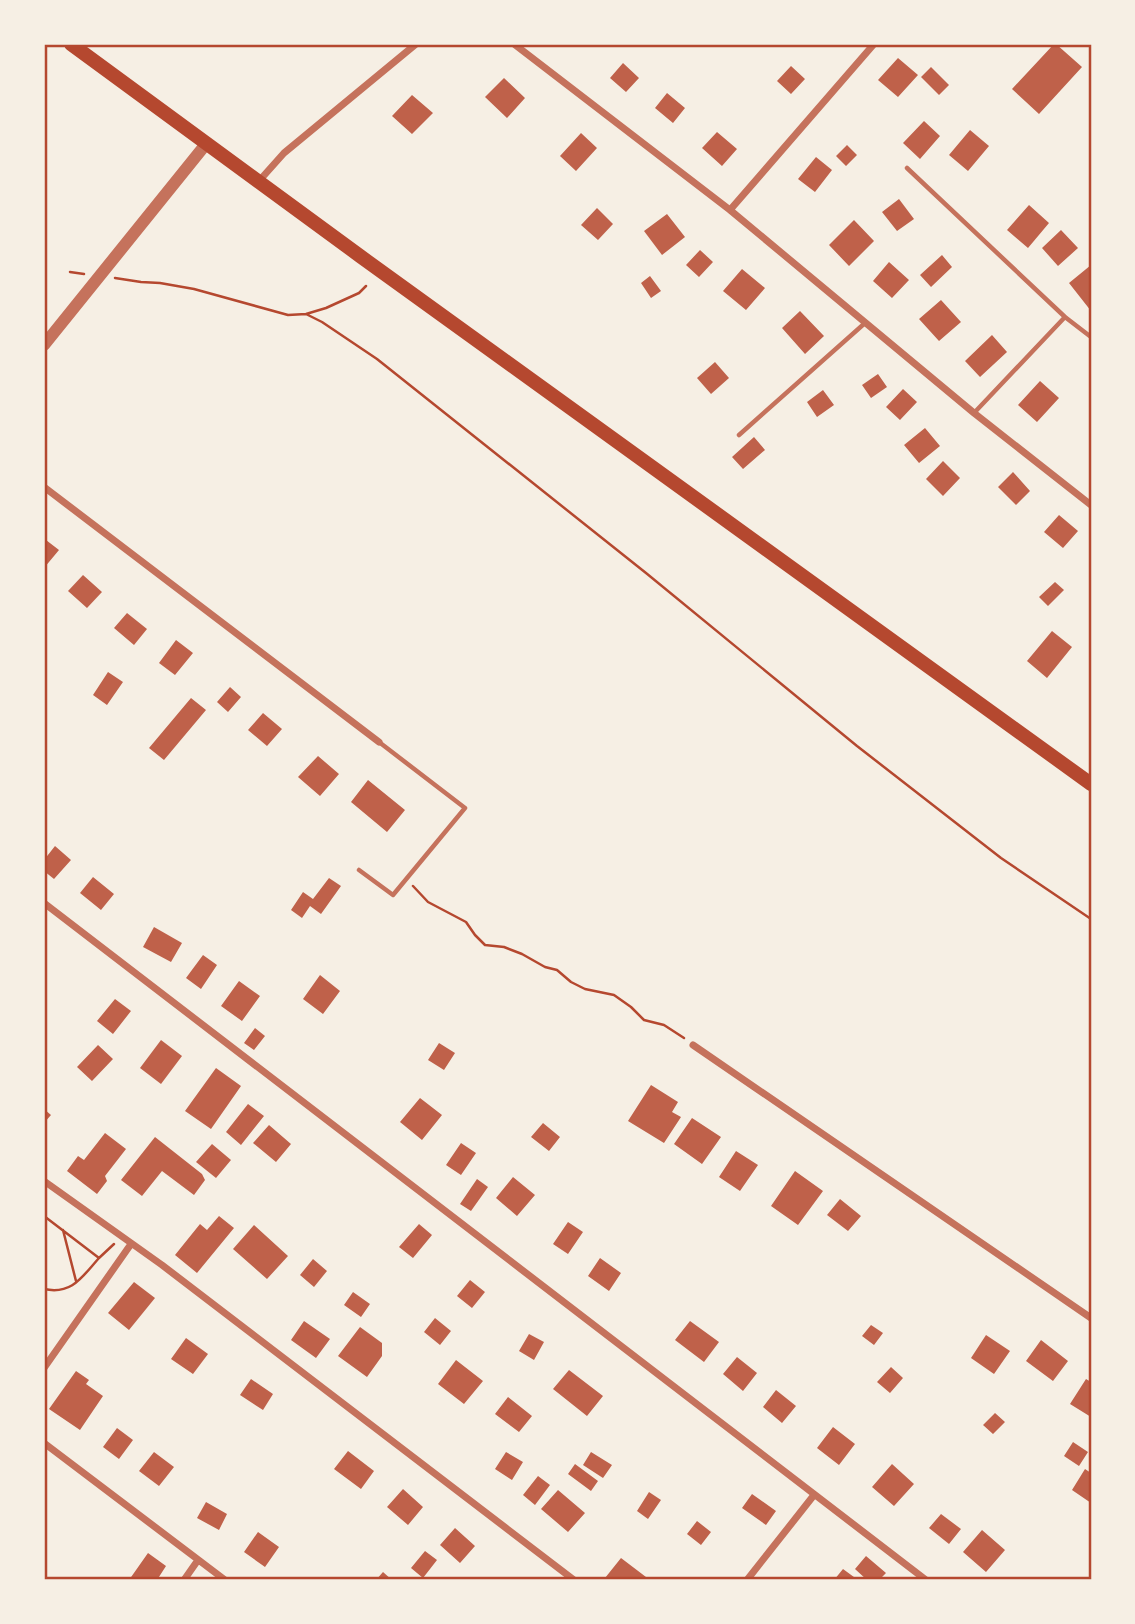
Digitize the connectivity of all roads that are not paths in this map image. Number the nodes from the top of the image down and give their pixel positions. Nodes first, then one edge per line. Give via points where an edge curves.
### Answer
1 (71, 44) edge
2 (416, 44) edge
3 (514, 44) edge
4 (874, 44) edge
5 (206, 144) junction
6 (907, 168) dead end
7 (258, 182) junction
8 (730, 210) junction
9 (1065, 317) junction
10 (865, 323) junction
11 (1091, 337) edge
12 (44, 343) edge
13 (974, 413) junction
14 (739, 435) dead end
15 (44, 487) edge
16 (1091, 505) edge
17 (379, 742) joint
18 (1091, 784) edge
19 (359, 870) dead end
20 (44, 903) edge
21 (693, 1045) road end
22 (44, 1181) edge
23 (131, 1244) junction
24 (1091, 1318) edge
25 (44, 1368) edge
26 (44, 1443) edge
27 (814, 1495) junction
28 (198, 1560) junction
29 (184, 1580) edge
30 (225, 1580) edge
31 (574, 1580) edge
32 (747, 1580) edge
33 (926, 1580) edge

1 - 5 main road
2 - 7 street via 284,153
3 - 8 street
4 - 8 street
5 - 7 main road
5 - 12 street
6 - 9 lane
7 - 18 main road
8 - 10 street
9 - 11 lane
9 - 13 lane
10 - 13 street
10 - 14 lane
13 - 16 street
15 - 17 street
17 - 19 lane via 465,808 393,895
20 - 27 street
21 - 24 street
22 - 23 street
23 - 25 street
23 - 31 street
26 - 28 street
27 - 32 street
27 - 33 street
28 - 29 street
28 - 30 street

